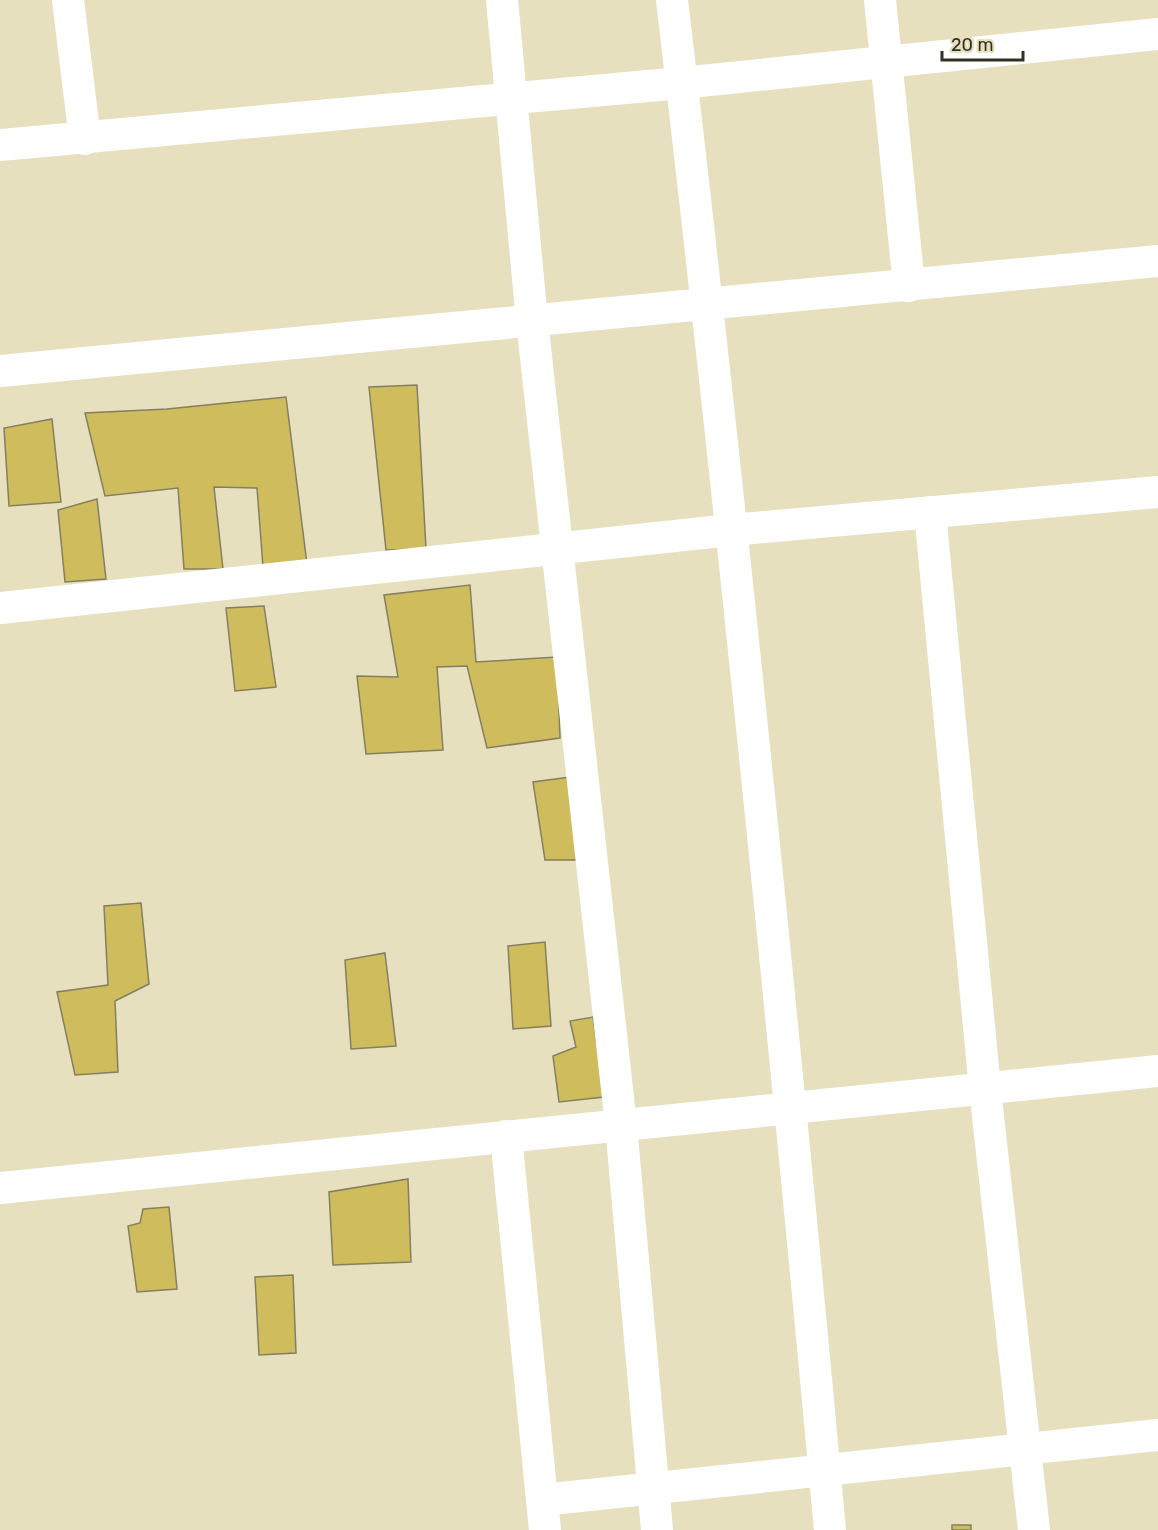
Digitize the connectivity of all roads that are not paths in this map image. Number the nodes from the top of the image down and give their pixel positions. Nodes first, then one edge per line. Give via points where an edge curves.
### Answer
1 (68, 0) edge
2 (502, 0) edge
3 (672, 0) edge
4 (880, 0) edge
5 (1158, 34) edge
6 (886, 62) junction
7 (681, 83) junction
8 (510, 98) junction
9 (85, 139) junction
10 (0, 145) edge
11 (1158, 261) edge
12 (909, 286) junction
13 (708, 305) junction
14 (532, 321) junction
15 (0, 371) edge
16 (1158, 492) edge
17 (930, 512) junction
18 (731, 530) junction
19 (559, 548) junction
20 (0, 608) edge
21 (1158, 1071) edge
22 (985, 1089) junction
23 (792, 1108) junction
24 (621, 1125) junction
25 (506, 1136) junction
26 (0, 1188) edge
27 (1158, 1435) edge
28 (1025, 1448) junction
29 (824, 1470) junction
30 (654, 1489) junction
31 (543, 1515) edge
32 (657, 1530) edge
33 (830, 1530) edge
34 (1034, 1530) edge

1 - 9 street
2 - 8 street
3 - 7 street
4 - 6 street
5 - 6 street
6 - 7 street
6 - 12 street
7 - 8 street
7 - 13 street
8 - 9 street
8 - 14 street
9 - 10 street
11 - 12 street
12 - 13 street
13 - 14 street
13 - 18 street
14 - 15 street
14 - 19 street
16 - 17 street
17 - 18 street
17 - 22 street
18 - 19 street
18 - 23 street
19 - 20 street
19 - 24 street
21 - 22 street
22 - 23 street
22 - 28 street
23 - 24 street
23 - 29 street
24 - 25 street
24 - 30 street
25 - 26 street
25 - 31 street
27 - 28 street
28 - 29 street
28 - 34 street
29 - 30 street
29 - 33 street
30 - 31 street
30 - 32 street

